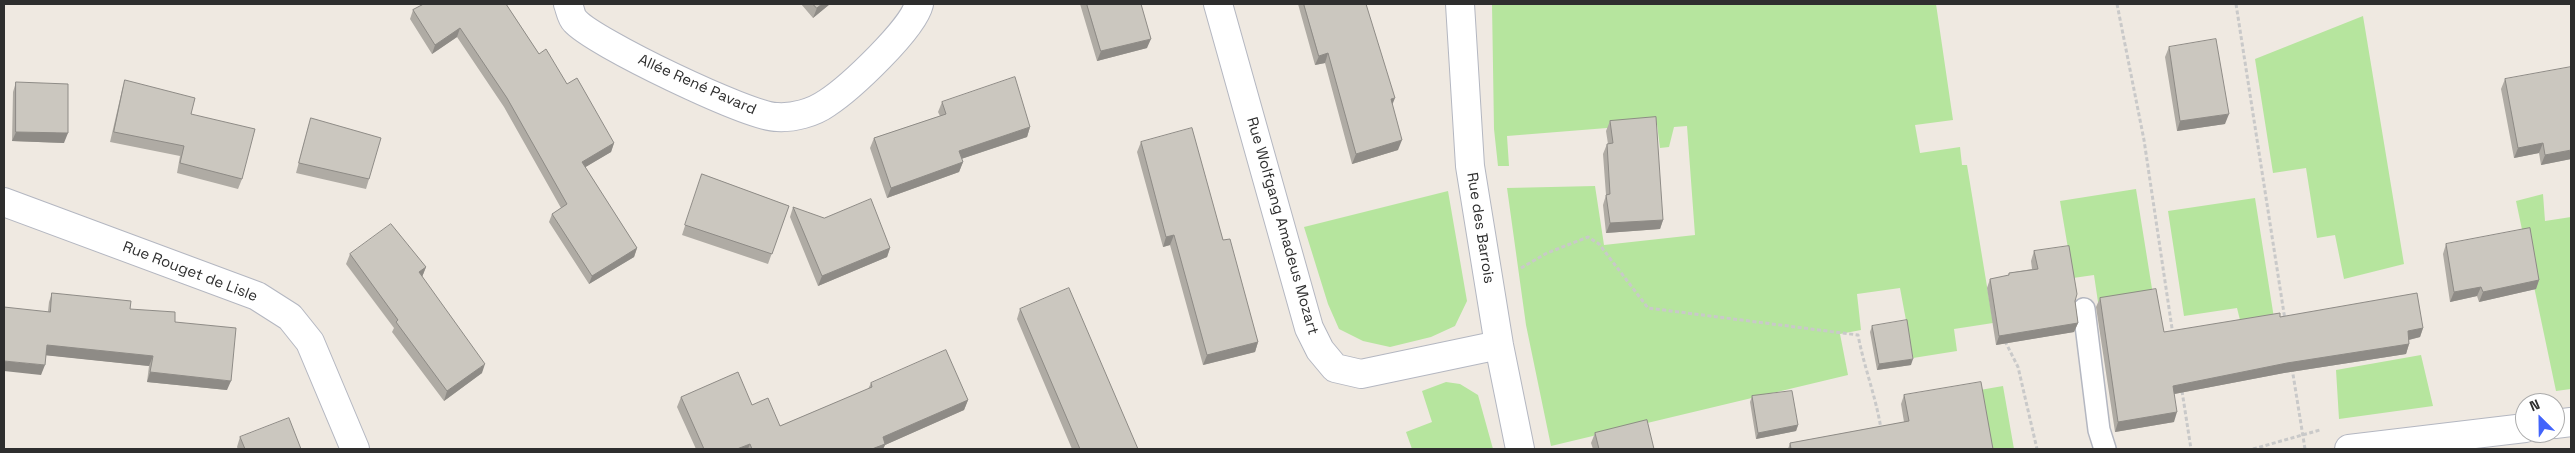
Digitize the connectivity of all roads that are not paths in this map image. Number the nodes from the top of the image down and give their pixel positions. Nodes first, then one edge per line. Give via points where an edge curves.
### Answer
1 (568, 4) edge
2 (919, 4) edge
3 (1218, 4) edge
4 (1460, 4) edge
5 (4, 202) edge
6 (2084, 310) dead end
7 (1499, 345) junction
8 (2515, 429) edge
9 (355, 449) edge
10 (1520, 449) edge
11 (2105, 449) edge
12 (2349, 449) edge

1 - 2 street, Allée René Pavard via 574,21 600,42 738,106 775,118 804,114 827,104 902,34 917,13
3 - 7 street, Rue Wolfgang Amadeus Mozart via 1309,328 1320,350 1335,368 1361,374
4 - 7 street, Rue des Barrois via 1470,166
5 - 9 street, Rue Rouget de Lisle via 257,296 290,317 310,342
6 - 11 lane via 2099,430
7 - 10 street, Rue des Barrois
8 - 12 street

